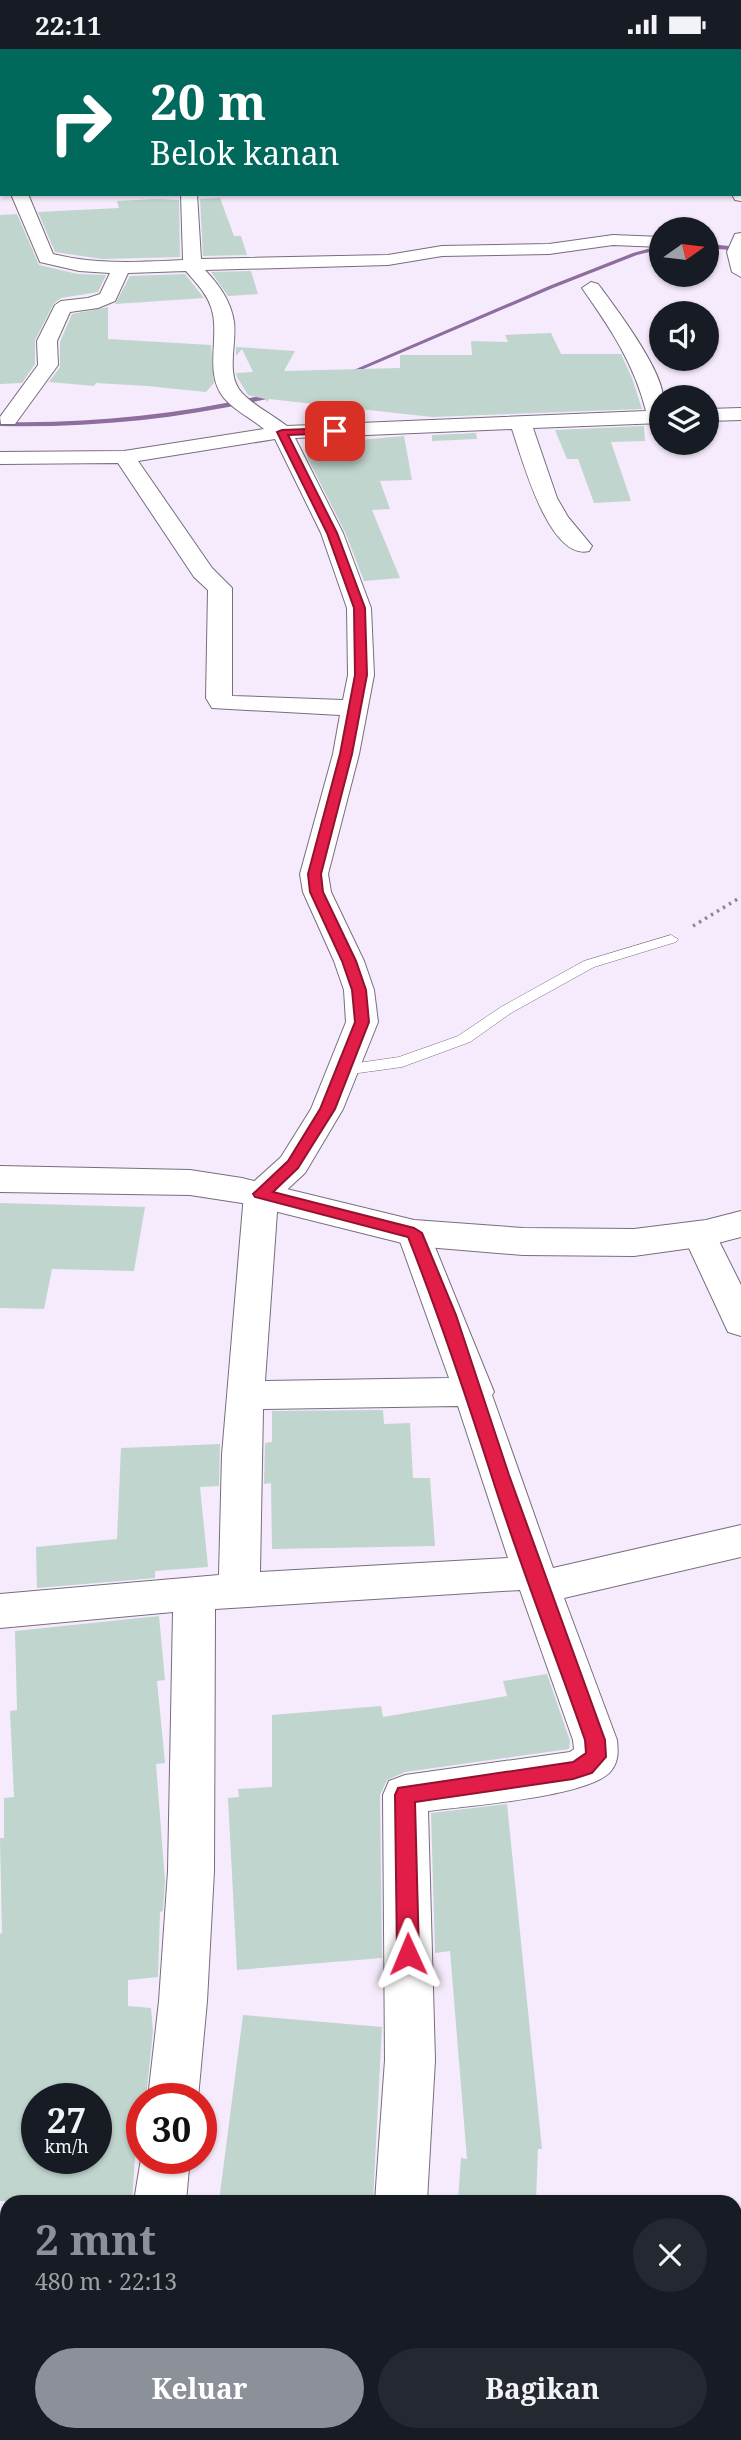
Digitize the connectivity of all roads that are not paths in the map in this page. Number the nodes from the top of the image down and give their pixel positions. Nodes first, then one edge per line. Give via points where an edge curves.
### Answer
1 (20, 196) edge
2 (188, 196) edge
3 (719, 240) edge
4 (649, 241) edge
5 (739, 244) edge
6 (191, 266) junction
7 (121, 268) junction
8 (741, 272) edge
9 (591, 288) dead end
10 (651, 385) edge
11 (741, 414) edge
12 (719, 415) edge
13 (649, 418) edge
14 (8, 420) dead end
15 (521, 424) junction
16 (282, 432) junction
17 (124, 457) junction
18 (0, 458) edge
19 (582, 546) dead end
20 (355, 708) junction
21 (671, 939) road end
22 (344, 1070) junction
23 (0, 1178) edge
24 (261, 1194) junction
25 (741, 1224) edge
26 (414, 1233) junction
27 (699, 1233) junction
28 (741, 1323) edge
29 (475, 1392) junction
30 (246, 1395) junction
31 (741, 1541) edge
32 (537, 1580) junction
33 (239, 1590) junction
34 (195, 1595) junction
35 (0, 1611) edge
36 (175, 2083) edge
37 (163, 2174) edge
38 (161, 2195) edge
39 (401, 2195) edge

1 - 7 street via 46,258 79,266
2 - 6 street
3 - 5 street
4 - 6 street via 442,251 405,259
5 - 8 street
6 - 7 street
6 - 16 street via 214,292 223,312 222,369 232,395
7 - 14 street via 108,297 62,309 47,341 48,365
9 - 10 street via 621,326
11 - 12 street
13 - 15 street
15 - 16 street
15 - 19 street via 545,498
16 - 17 street
16 - 20 street via 332,533 359,608 361,675
17 - 18 street
17 - 20 street via 204,575 220,588 221,703
20 - 22 street via 314,874 317,892 359,990 362,1022
21 - 22 lane via 589,964 464,1039 402,1062
22 - 24 street via 293,1165
23 - 24 street via 185,1182
24 - 26 street
24 - 30 street
25 - 27 street
26 - 27 street via 570,1243 650,1241
26 - 29 street
27 - 28 street
29 - 30 street
29 - 32 street
30 - 33 street
31 - 32 street
32 - 33 street
32 - 39 street via 595,1740 596,1757 573,1770 405,1795 410,2060
33 - 34 street
34 - 35 street
34 - 36 street via 190,1664 192,1839
37 - 38 street

